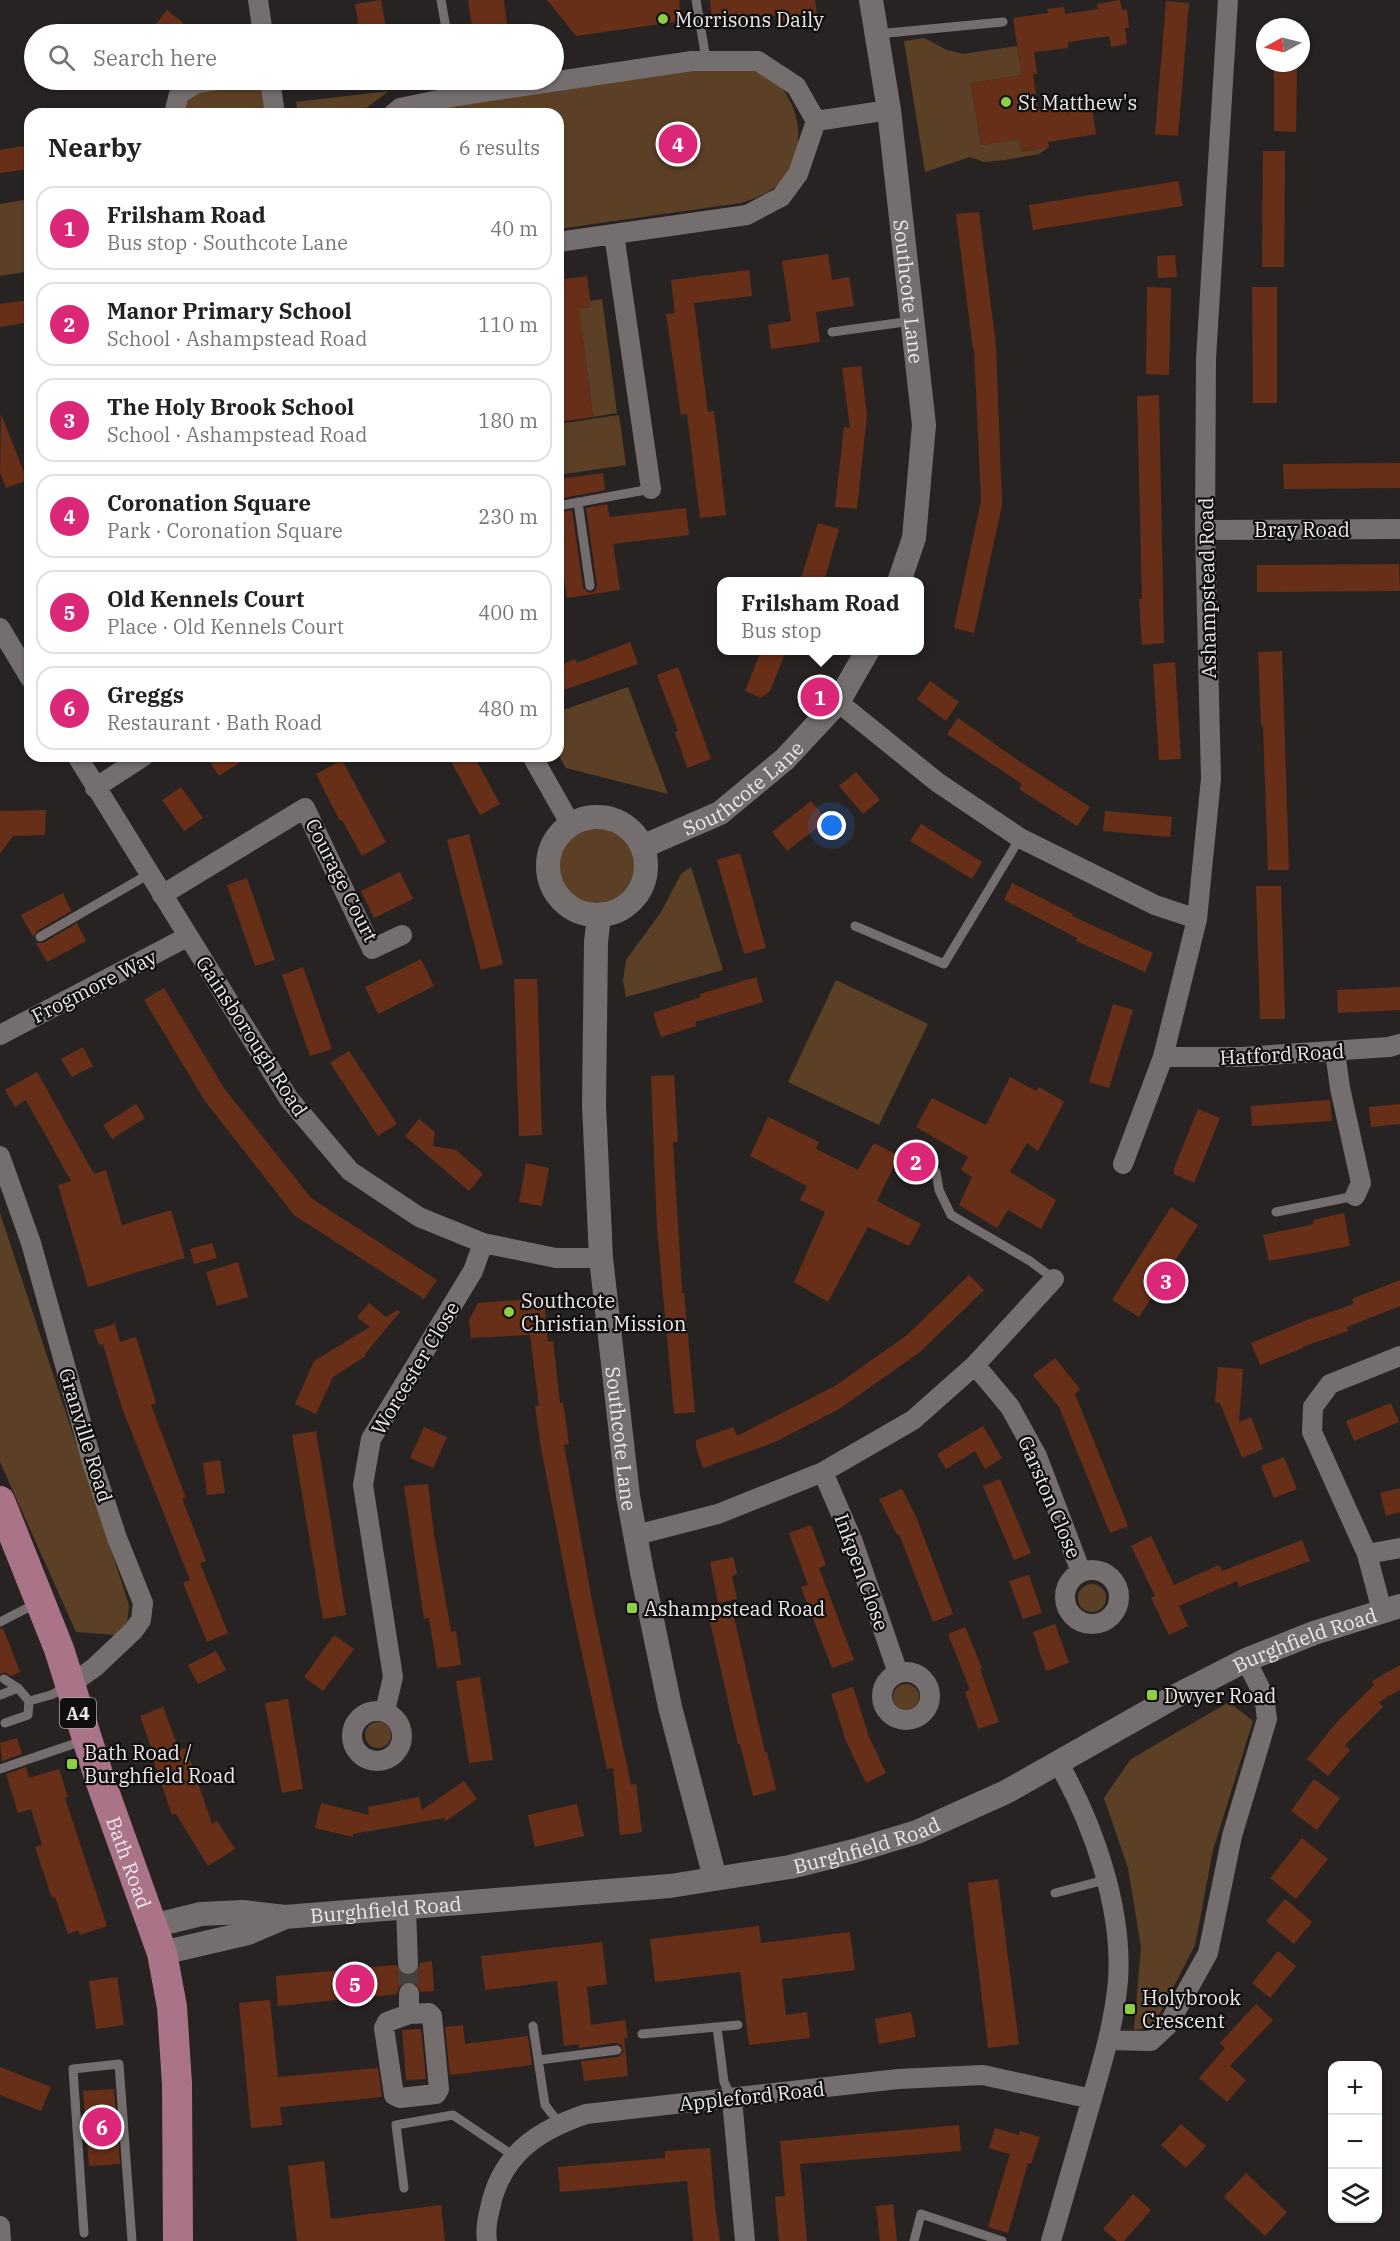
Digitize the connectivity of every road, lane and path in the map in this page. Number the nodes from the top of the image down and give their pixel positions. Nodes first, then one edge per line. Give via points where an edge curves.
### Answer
1 (258, 0) edge
2 (441, 0) edge
3 (696, 0) edge
4 (871, 0) edge
5 (1228, 0) edge
6 (1003, 22) dead end
7 (262, 24) edge
8 (445, 24) edge
9 (878, 34) junction
10 (706, 59) junction
11 (564, 75) edge
12 (186, 90) edge
13 (271, 90) edge
14 (450, 90) edge
15 (176, 108) edge
16 (274, 108) edge
17 (400, 108) edge
18 (888, 110) junction
19 (816, 121) junction
20 (614, 234) junction
21 (564, 241) edge
22 (912, 321) junction
23 (832, 332) dead end
24 (651, 489) joint
25 (578, 502) junction
26 (564, 505) edge
27 (1400, 529) edge
28 (1205, 530) junction
29 (901, 577) edge
30 (590, 586) dead end
31 (0, 628) edge
32 (866, 655) edge
33 (24, 668) edge
34 (838, 702) junction
35 (80, 762) edge
36 (135, 762) edge
37 (534, 762) edge
38 (95, 788) junction
39 (571, 825) junction
40 (1020, 838) junction
41 (642, 847) junction
42 (149, 874) junction
43 (162, 895) junction
44 (598, 916) junction
45 (1197, 919) junction
46 (855, 926) dead end
47 (402, 935) dead end
48 (40, 937) dead end
49 (187, 938) junction
50 (0, 1035) edge
51 (1400, 1044) edge
52 (1335, 1052) junction
53 (1163, 1057) junction
54 (0, 1156) edge
55 (1123, 1164) dead end
56 (936, 1172) dead end
57 (1355, 1196) joint
58 (1276, 1212) dead end
59 (483, 1243) junction
60 (601, 1258) junction
61 (1054, 1279) joint
62 (1400, 1356) edge
63 (975, 1365) junction
64 (823, 1472) junction
65 (0, 1501) edge
66 (6, 1532) edge
67 (636, 1535) junction
68 (1400, 1548) edge
69 (1367, 1554) junction
70 (1081, 1572) dead end
71 (40, 1602) junction
72 (1391, 1609) edge
73 (0, 1622) edge
74 (1246, 1660) junction
75 (898, 1673) dead end
76 (4, 1679) dead end
77 (70, 1685) junction
78 (18, 1688) junction
79 (0, 1695) edge
80 (29, 1701) junction
81 (386, 1712) dead end
82 (5, 1724) dead end
83 (87, 1739) junction
84 (1059, 1764) junction
85 (0, 1769) edge
86 (715, 1878) junction
87 (1106, 1880) junction
88 (1055, 1893) dead end
89 (406, 1908) junction
90 (157, 1940) junction
91 (408, 1964) tunnel mouth
92 (409, 1993) tunnel mouth
93 (409, 2014) dead end
94 (738, 2025) dead end
95 (533, 2026) dead end
96 (717, 2027) junction
97 (642, 2034) dead end
98 (1110, 2040) junction
99 (617, 2050) dead end
100 (539, 2060) junction
101 (732, 2099) junction
102 (1092, 2099) junction
103 (559, 2123) junction
104 (514, 2156) junction
105 (404, 2188) dead end
106 (0, 2226) edge
107 (84, 2233) dead end
108 (1, 2241) edge
109 (132, 2241) edge
110 (178, 2241) edge
111 (487, 2241) edge
112 (745, 2241) edge
113 (914, 2241) edge
114 (1002, 2241) edge
115 (1051, 2241) edge

1 - 7 street
2 - 8 lane
3 - 10 lane
4 - 9 street, Southcote Lane
5 - 28 street, Ashampstead Road via 1206,359
6 - 9 lane
9 - 18 street, Southcote Lane
10 - 11 street
10 - 19 street via 758,61 796,86
12 - 15 street via 179,94
13 - 16 street
14 - 17 street
18 - 19 street
18 - 22 street, Southcote Lane
19 - 20 street via 798,174 781,197 747,215
20 - 21 street
20 - 24 street
22 - 23 lane
22 - 29 street, Southcote Lane via 924,425 914,538
24 - 25 lane
25 - 26 lane
25 - 30 lane
27 - 28 street, Bray Road
28 - 45 street, Ashampstead Road via 1211,779
31 - 33 street
32 - 34 street, Southcote Lane
34 - 40 street via 937,782
34 - 41 street, Southcote Lane via 785,759 720,813
35 - 38 street, Gainsborough Road
36 - 38 street
37 - 39 street
38 - 42 street, Gainsborough Road
39 - 41 street via 597,817 622,823
39 - 44 street via 550,850 550,882 566,904
40 - 45 street via 1155,905
40 - 46 lane via 944,964
41 - 44 street via 645,879 637,895 629,904
42 - 43 street, Gainsborough Road
42 - 48 lane
43 - 47 street, Courage Court via 304,808 372,949
43 - 49 street, Gainsborough Road
44 - 60 street, Southcote Lane via 594,1105
45 - 53 street, Ashampstead Road
49 - 50 street, Frogmore Way
49 - 59 street, Gainsborough Road via 289,1099 350,1171 419,1217
51 - 52 street, Hatford Road
52 - 53 street, Hatford Road
52 - 57 street via 1361,1183
53 - 55 street, Ashampstead Road
54 - 77 street, Granville Road via 31,1243 92,1462 143,1603 141,1620 133,1631
56 - 61 lane via 939,1190 951,1215
57 - 58 lane
59 - 60 street, Gainsborough Road via 556,1258
59 - 81 street, Worcester Close via 473,1271 372,1439 363,1485 393,1677
60 - 67 street, Southcote Lane via 628,1496
61 - 63 street
62 - 69 street via 1330,1384 1313,1407 1312,1432
63 - 64 street via 913,1419
63 - 70 street, Garston Close via 1010,1407 1037,1456
64 - 67 street via 718,1514
64 - 75 street, Inkpen Close via 853,1542
65 - 66 main road, Bath Road / A4
66 - 71 main road, Bath Road / A4
67 - 86 street, Southcote Lane via 670,1707
68 - 69 street
69 - 72 street
71 - 73 lane
71 - 77 main road, Bath Road / A4
72 - 74 street, Burghfield Road
74 - 84 street, Burghfield Road
74 - 98 street via 1264,1696 1267,1719 1232,1836 1208,1953 1168,2025 1151,2041
76 - 78 lane
77 - 80 lane
77 - 83 main road, Bath Road / A4
78 - 79 lane
78 - 80 lane
80 - 82 lane via 28,1715
83 - 85 lane
83 - 90 main road, Bath Road / A4
84 - 86 street, Burghfield Road via 917,1832 818,1861
84 - 87 street via 1076,1793
86 - 89 street, Burghfield Road via 670,1886
87 - 88 lane
87 - 98 street via 1118,1946
89 - 90 street, Burghfield Road via 285,1917 243,1912 201,1914
89 - 91 street
90 - 110 main road, Bath Road / A4 via 172,2007 177,2084
92 - 93 street
94 - 96 lane
95 - 100 lane
96 - 97 lane
96 - 101 lane via 724,2082
98 - 102 street
99 - 100 lane
100 - 103 lane via 545,2105
101 - 102 street, Appleford Road via 898,2079 983,2075
101 - 103 street, Appleford Road via 586,2114
101 - 112 street
102 - 115 street
103 - 104 street, Appleford Road
104 - 105 lane via 453,2115 396,2125
104 - 111 street, Appleford Road via 495,2184 485,2228
106 - 108 street
107 - 109 lane via 73,2069 119,2064
113 - 114 lane via 921,2214

